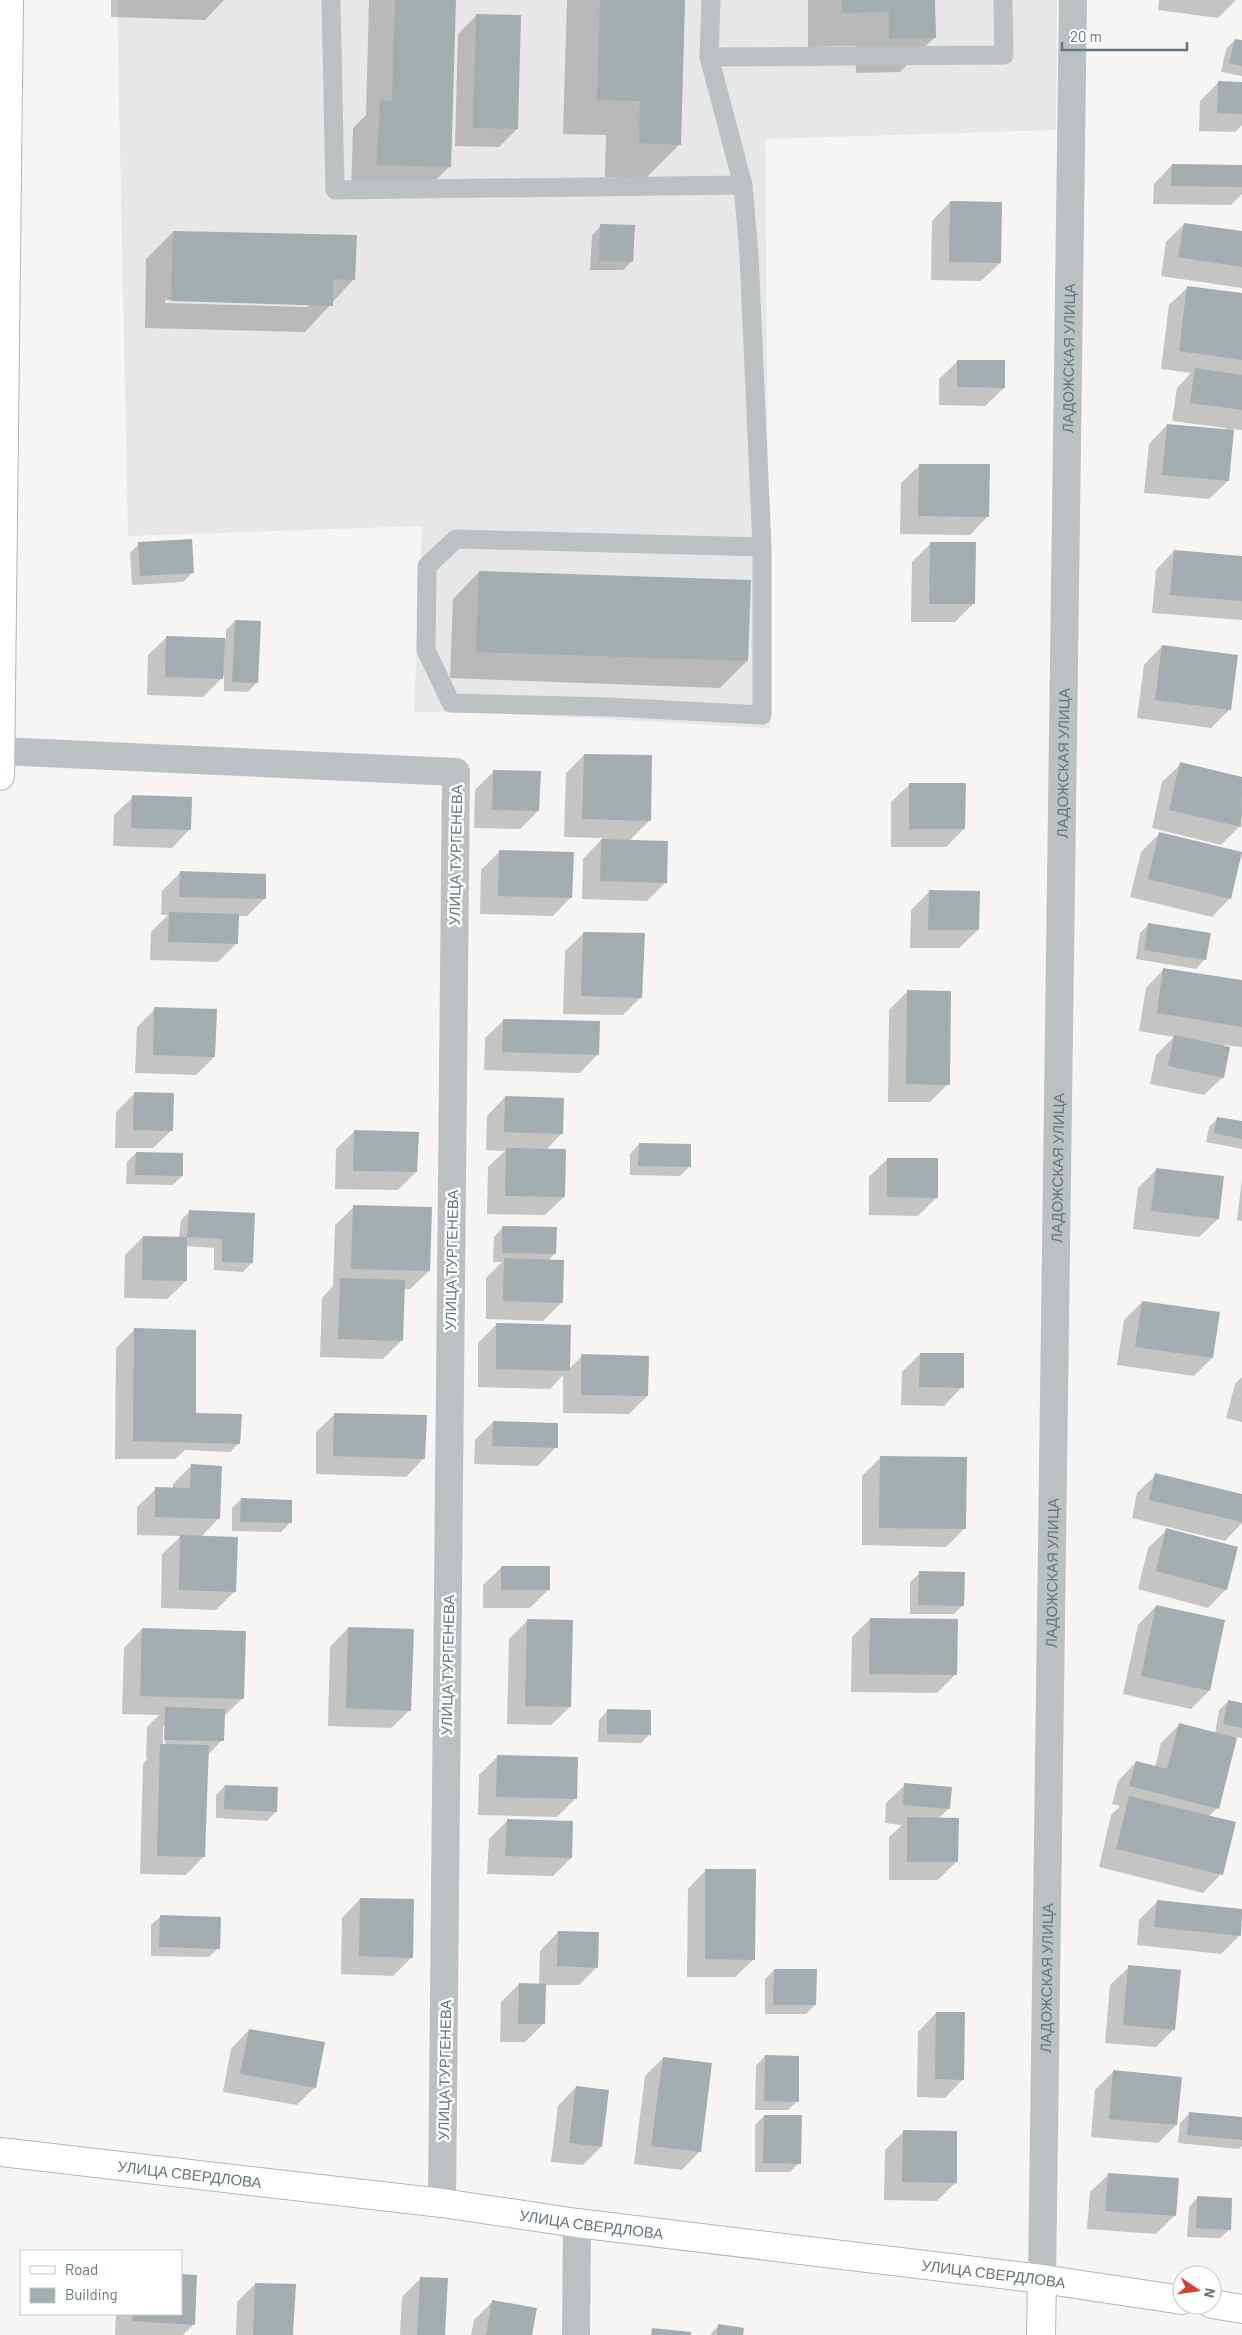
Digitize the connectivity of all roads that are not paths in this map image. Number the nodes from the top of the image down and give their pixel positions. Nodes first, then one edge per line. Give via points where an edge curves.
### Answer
1 (9, 0) edge
2 (331, 0) edge
3 (711, 0) edge
4 (1003, 0) edge
5 (1073, 0) edge
6 (709, 57) junction
7 (743, 185) junction
8 (762, 547) junction
9 (0, 751) edge
10 (0, 776) edge
11 (0, 2152) edge
12 (442, 2203) junction
13 (578, 2223) junction
14 (1042, 2279) junction
15 (1172, 2298) edge
16 (1222, 2306) edge
17 (1242, 2309) edge
18 (576, 2335) edge
19 (1041, 2335) edge

1 - 9 street
2 - 7 lane via 335,190
3 - 6 lane
4 - 6 lane via 1004,55
5 - 14 street, ЛАДОЖСКАЯ УЛИЦА
6 - 7 lane
7 - 8 lane
8 - 8 lane via 762,715 451,703 426,650 427,566 456,539
9 - 10 street
9 - 12 street, УЛИЦА ТУРГЕНЕВА via 456,772
11 - 12 street, УЛИЦА СВЕРДЛОВА
12 - 13 street, УЛИЦА СВЕРДЛОВА
13 - 14 street, УЛИЦА СВЕРДЛОВА
13 - 18 street
14 - 15 street, УЛИЦА СВЕРДЛОВА
14 - 19 street, ЛАДОЖСКАЯ УЛИЦА
16 - 17 street

